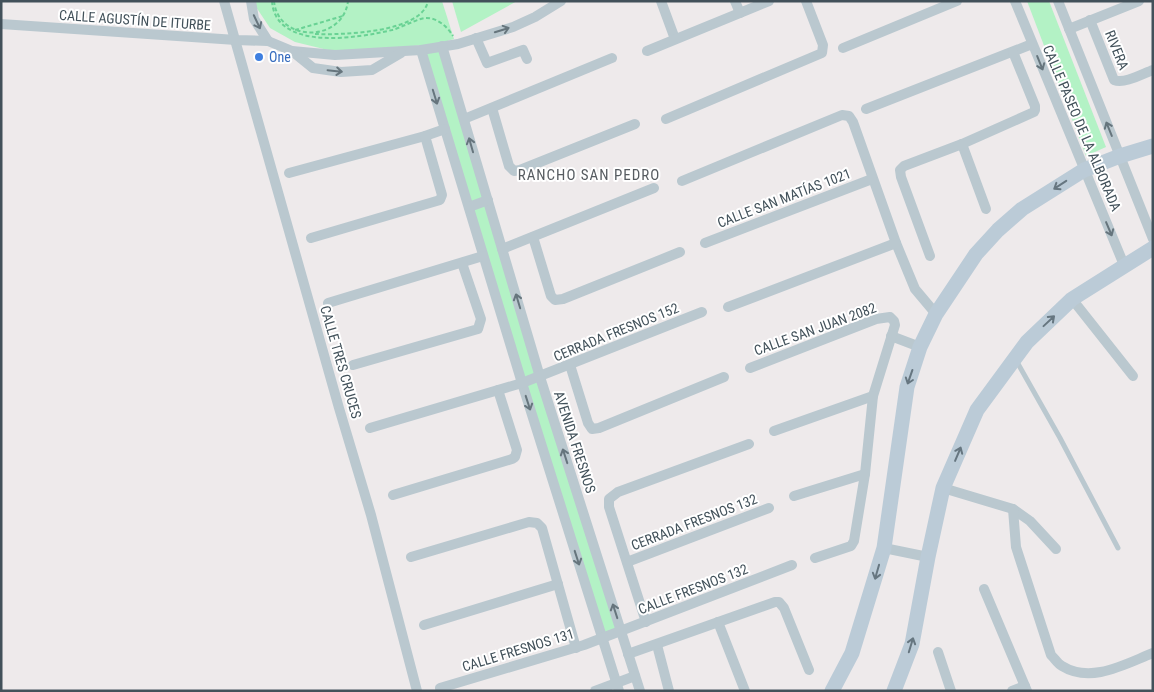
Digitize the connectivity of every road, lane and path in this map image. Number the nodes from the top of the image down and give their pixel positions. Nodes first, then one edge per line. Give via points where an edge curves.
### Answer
1 (224, 1) edge
2 (251, 1) edge
3 (273, 1) edge
4 (348, 1) edge
5 (428, 1) edge
6 (561, 1) edge
7 (661, 1) edge
8 (735, 1) edge
9 (769, 1) edge
10 (806, 1) edge
11 (957, 1) edge
12 (1015, 1) edge
13 (1058, 1) edge
14 (1139, 1) edge
15 (740, 13) junction
16 (343, 16) junction
17 (1090, 20) junction
18 (1, 24) edge
19 (1069, 28) junction
20 (295, 30) junction
21 (315, 34) junction
22 (476, 38) junction
23 (675, 39) junction
24 (236, 40) junction
25 (268, 41) junction
26 (458, 44) junction
27 (1032, 44) junction
28 (442, 46) junction
29 (843, 48) dead end
30 (421, 50) junction
31 (523, 50) dead end
32 (292, 51) junction
33 (647, 51) dead end
34 (404, 52) junction
35 (1013, 52) junction
36 (612, 58) dead end
37 (1153, 70) edge
38 (492, 108) junction
39 (866, 109) dead end
40 (464, 119) junction
41 (666, 119) dead end
42 (635, 124) dead end
43 (445, 129) junction
44 (425, 136) junction
45 (962, 144) junction
46 (1153, 146) edge
47 (1120, 156) junction
48 (1084, 170) junction
49 (288, 173) dead end
50 (872, 179) junction
51 (682, 181) dead end
52 (654, 188) dead end
53 (488, 200) junction
54 (468, 207) junction
55 (986, 208) dead end
56 (533, 237) junction
57 (311, 238) dead end
58 (1153, 239) edge
59 (705, 244) dead end
60 (896, 244) junction
61 (1153, 248) edge
62 (502, 249) junction
63 (680, 252) dead end
64 (483, 256) junction
65 (930, 256) dead end
66 (462, 263) junction
67 (1124, 265) junction
68 (1072, 299) junction
69 (328, 303) dead end
70 (728, 307) dead end
71 (702, 312) dead end
72 (936, 314) junction
73 (891, 336) junction
74 (920, 347) junction
75 (1014, 357) junction
76 (353, 365) dead end
77 (570, 366) junction
78 (750, 368) dead end
79 (1133, 376) dead end
80 (540, 377) junction
81 (724, 377) dead end
82 (522, 384) junction
83 (498, 390) junction
84 (872, 396) junction
85 (370, 428) dead end
86 (774, 431) dead end
87 (749, 444) dead end
88 (865, 474) junction
89 (943, 488) junction
90 (393, 495) dead end
91 (794, 496) dead end
92 (770, 508) dead end
93 (1013, 509) junction
94 (884, 548) junction
95 (1118, 548) dead end
96 (1056, 549) dead end
97 (411, 557) dead end
98 (928, 557) junction
99 (815, 558) dead end
100 (627, 562) junction
101 (792, 566) dead end
102 (558, 584) junction
103 (984, 589) dead end
104 (646, 622) junction
105 (718, 622) junction
106 (424, 625) dead end
107 (621, 632) junction
108 (603, 638) junction
109 (657, 645) junction
110 (576, 648) junction
111 (938, 652) dead end
112 (1153, 652) edge
113 (628, 654) junction
114 (809, 670) dead end
115 (635, 676) junction
116 (618, 687) edge
117 (440, 688) dead end
118 (1026, 688) edge
119 (417, 691) edge
120 (595, 691) edge
121 (640, 691) edge
122 (669, 691) edge
123 (745, 691) edge
124 (832, 691) edge
125 (894, 691) edge
126 (951, 691) edge
127 (1012, 691) edge

1 - 24 street, CALLE TRES CRUCES
2 -> 25 street via 254,19
3 - 20 path via 280,19
3 - 26 path via 272,8 279,21 301,35 331,38 368,35 426,18 439,21
4 - 16 path
5 - 21 path via 428,6 417,17 393,26 368,32
22 -> 6 street via 514,27
7 - 23 street
8 - 15 street
9 - 15 street
10 - 41 street via 823,46 822,53
11 - 29 street
12 - 27 street, CALLE PASEO DE LA ALBORADA
13 - 19 street, CALLE PASEO DE LA ALBORADA
14 - 17 street, RIVERA
15 - 23 street
16 - 20 path
16 - 21 path via 330,29
17 - 19 street, RIVERA
17 - 37 street, RIVERA via 1114,80 1122,81
18 - 24 street, CALLE AGUSTÍN DE ITURBE
47 -> 19 street, CALLE PASEO DE LA ALBORADA
20 - 21 path
22 - 26 street
22 - 31 street via 487,63
23 - 33 street
24 - 25 street, CALLE AGUSTÍN DE ITURBE
24 - 119 street, CALLE TRES CRUCES via 371,515
25 - 32 street
26 - 28 street
27 - 35 street
27 -> 48 street, CALLE PASEO DE LA ALBORADA
28 - 30 street
28 - 40 street, AVENIDA FRESNOS
30 - 34 street
30 -> 43 street
32 - 34 street via 335,55
32 -> 34 street via 313,68 341,72 372,70
35 - 39 street
35 - 45 street via 1035,110
36 - 38 street
38 - 40 street
38 - 42 street via 509,166 514,171
53 -> 40 street, AVENIDA FRESNOS
43 - 44 street
43 - 54 street
44 - 49 street
44 - 57 street via 442,195 440,200
45 - 55 street
45 - 65 street via 900,170
46 - 47 main road
47 - 48 main road
47 - 58 street, CALLE PASEO DE LA ALBORADA
48 -> 67 street, CALLE PASEO DE LA ALBORADA
48 -> 72 main road via 1022,209 998,230 976,254
50 - 51 street via 852,118 846,114
50 - 59 street, CALLE SAN MATÍAS 1021
50 - 60 street
52 - 56 street
53 - 54 street
53 - 62 street, AVENIDA FRESNOS
54 - 64 street
56 - 62 street
56 - 63 street via 555,300
60 - 70 street
60 - 72 street via 915,289
61 - 67 main road
80 -> 62 street, AVENIDA FRESNOS
64 - 66 street
64 - 82 street
66 - 69 street
66 - 76 street via 481,319 478,328
67 - 68 main road
75 -> 68 main road
68 - 79 street
71 - 77 street, CERRADA FRESNOS 152
72 - 74 main road
73 - 74 street
73 - 78 street, CALLE SAN JUAN 2082 via 894,321 890,317 876,319
73 - 84 street
74 -> 94 main road via 907,387
89 -> 75 main road via 977,410
75 - 95 lane
77 - 80 street, CERRADA FRESNOS 152
77 - 81 street via 592,429
80 - 82 street, CERRADA FRESNOS 152
107 -> 80 street, AVENIDA FRESNOS
82 - 83 street, CERRADA FRESNOS 152
82 -> 108 street
83 - 85 street, CERRADA FRESNOS 152
83 - 90 street via 517,450 515,456
84 - 86 street
84 - 88 street
87 - 100 street, CERRADA FRESNOS 132 via 613,494 609,507
88 - 91 street
88 - 99 street via 852,544
89 - 93 street
89 - 98 main road
92 - 100 street, CERRADA FRESNOS 132
93 - 96 street
93 - 112 street via 1016,547 1051,655 1062,666 1081,673 1104,672
94 - 98 street
94 -> 124 main road via 852,653
97 - 102 street via 537,522 542,528
125 -> 98 main road via 912,644
100 - 104 street, CERRADA FRESNOS 132
101 - 104 street, CALLE FRESNOS 132
102 - 106 street
102 - 110 street
103 - 118 street
104 - 107 street, CALLE FRESNOS 132
105 - 109 street
105 - 114 street via 778,602 784,608
105 - 123 street
107 - 108 street, CALLE FRESNOS 132
107 - 113 street, AVENIDA FRESNOS
108 - 110 street, CALLE FRESNOS 131
108 - 116 street
109 - 113 street
109 - 122 street
110 - 117 street, CALLE FRESNOS 131
111 - 126 street
113 - 115 street, AVENIDA FRESNOS
115 - 116 street
115 - 121 street, AVENIDA FRESNOS
116 - 120 street
118 - 127 street

